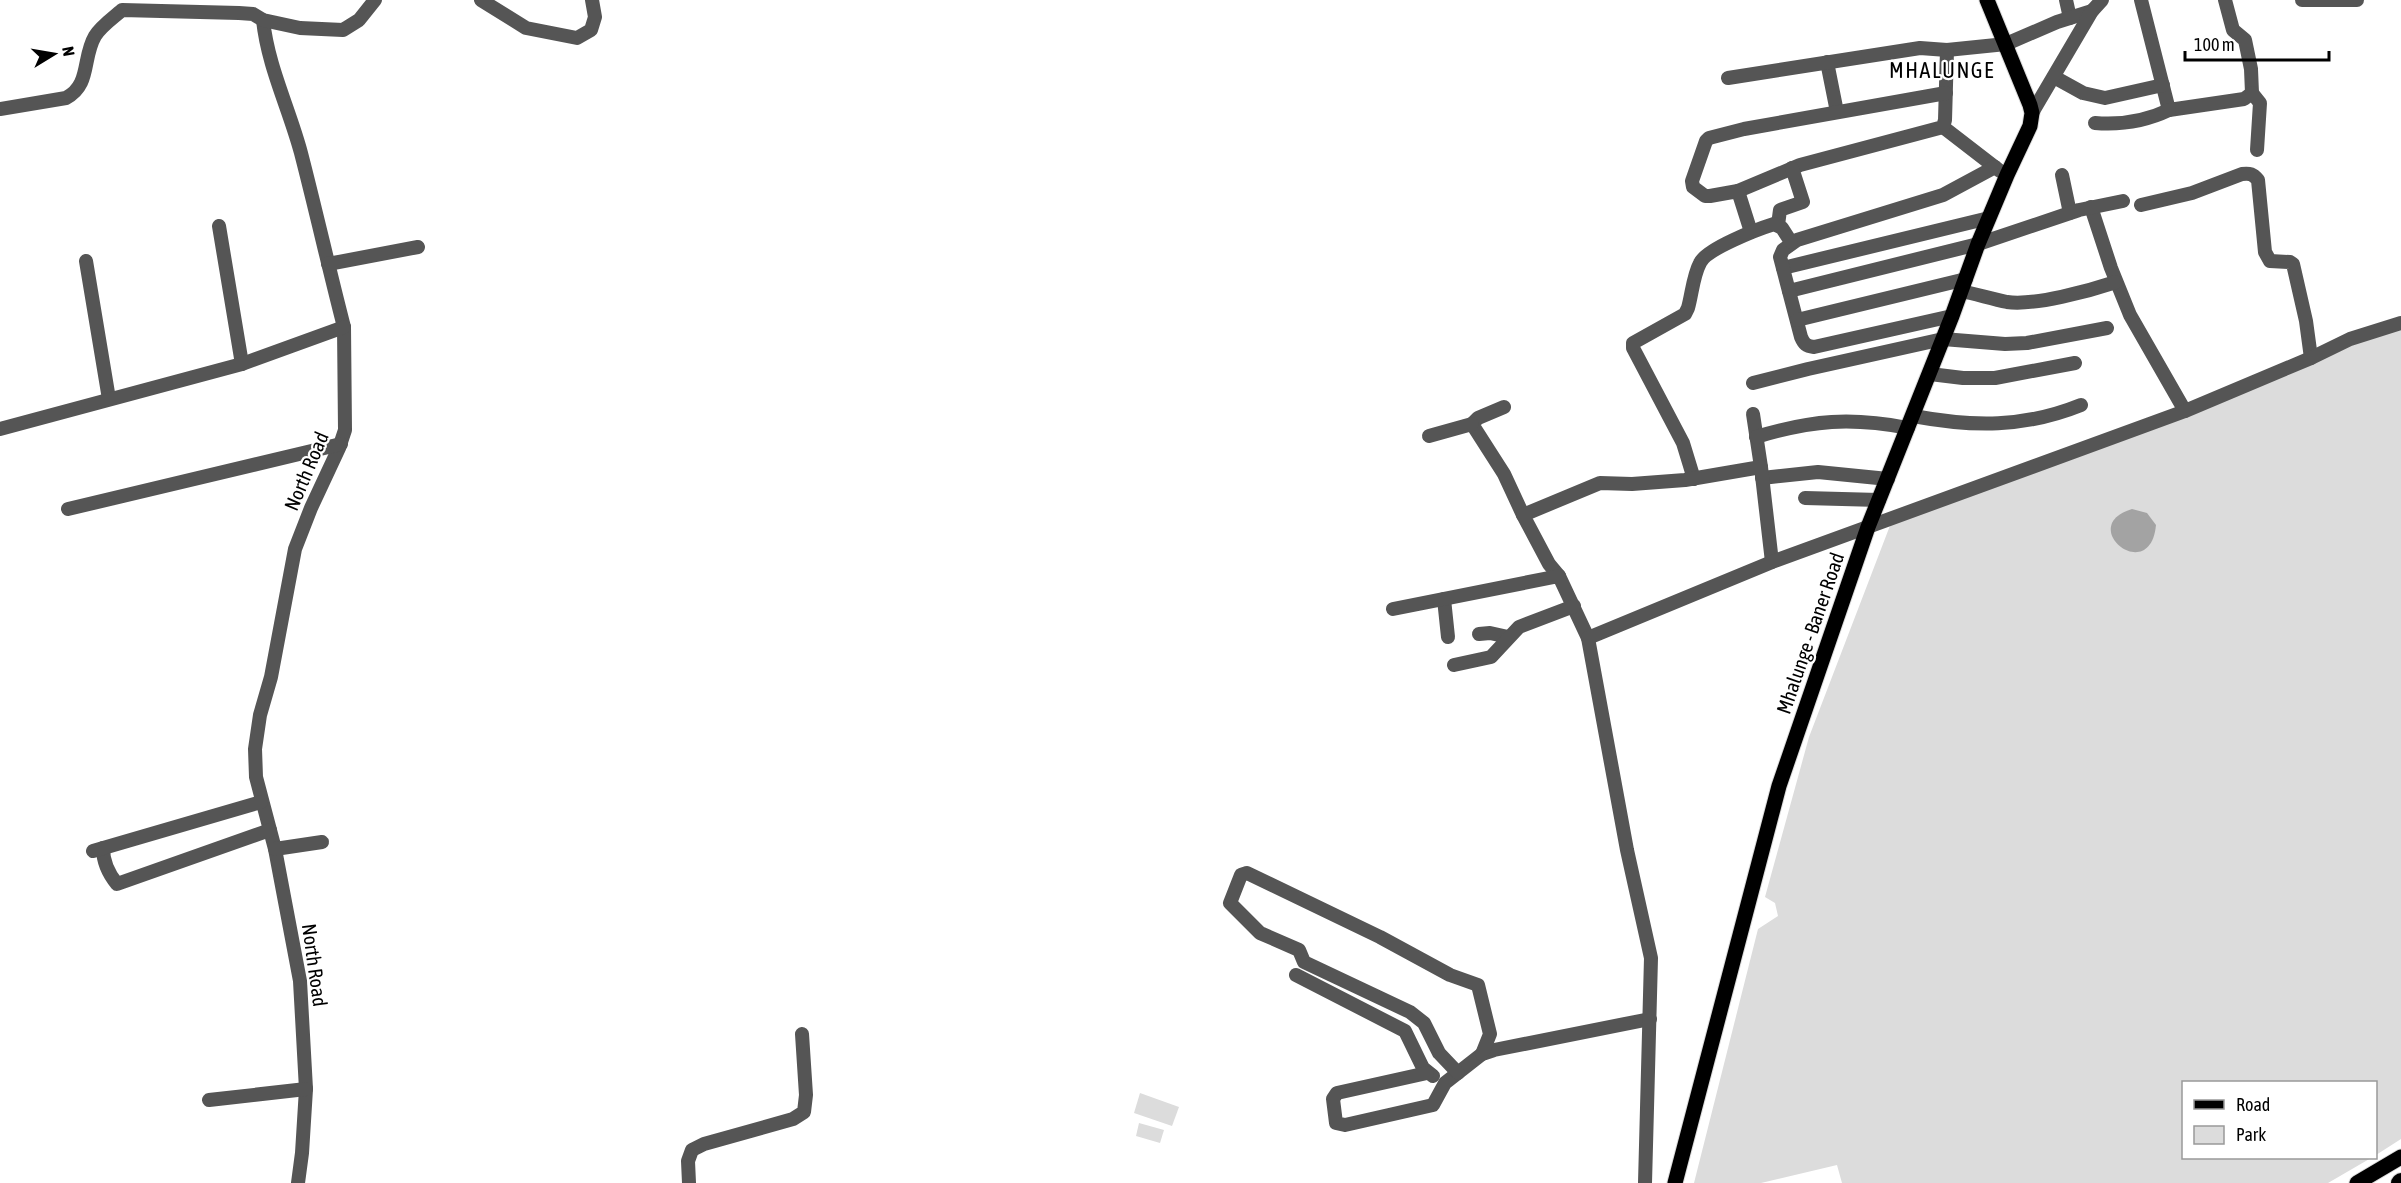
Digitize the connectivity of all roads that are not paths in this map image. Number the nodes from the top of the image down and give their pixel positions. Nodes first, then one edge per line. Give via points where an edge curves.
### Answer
1 (375, 0) edge
2 (481, 0) edge
3 (592, 0) edge
4 (1987, 0) edge
5 (2066, 0) edge
6 (2102, 0) edge
7 (2141, 0) edge
8 (2225, 0) edge
9 (2302, 0) edge
10 (2331, 0) edge
11 (2357, 0) edge
12 (2091, 11) junction
13 (2070, 18) junction
14 (263, 20) junction
15 (2006, 44) junction
16 (1947, 50) junction
17 (1827, 62) junction
18 (2054, 77) junction
19 (1728, 78) dead end
20 (2163, 85) junction
21 (1946, 93) junction
22 (2252, 93) junction
23 (0, 109) edge
24 (2169, 110) junction
25 (1837, 112) junction
26 (2032, 113) junction
27 (2095, 123) dead end
28 (1943, 127) junction
29 (2257, 150) dead end
30 (1792, 168) junction
31 (2001, 171) junction
32 (2062, 175) dead end
33 (1738, 191) junction
34 (2123, 201) dead end
35 (2141, 205) dead end
36 (2091, 207) junction
37 (2070, 213) junction
38 (1989, 218) junction
39 (1778, 225) junction
40 (219, 226) dead end
41 (1750, 232) junction
42 (1791, 242) junction
43 (1978, 244) junction
44 (418, 247) dead end
45 (86, 261) dead end
46 (328, 264) junction
47 (1783, 268) junction
48 (2116, 282) junction
49 (1964, 285) junction
50 (1789, 291) junction
51 (1952, 316) junction
52 (1797, 320) junction
53 (2401, 323) edge
54 (344, 327) junction
55 (2107, 328) dead end
56 (1943, 339) junction
57 (2311, 358) junction
58 (2076, 363) dead end
59 (242, 364) junction
60 (1930, 374) junction
61 (1753, 383) dead end
62 (110, 399) junction
63 (2081, 405) dead end
64 (1504, 407) dead end
65 (2185, 411) junction
66 (1753, 414) dead end
67 (1911, 422) junction
68 (1473, 424) junction
69 (0, 429) edge
70 (1429, 436) dead end
71 (1756, 437) junction
72 (340, 444) junction
73 (1762, 473) junction
74 (1694, 479) junction
75 (1888, 479) junction
76 (1805, 498) dead end
77 (1879, 500) junction
78 (68, 509) dead end
79 (1523, 515) junction
80 (1868, 527) junction
81 (1772, 561) junction
82 (1559, 576) junction
83 (1444, 599) junction
84 (1574, 606) junction
85 (1393, 609) dead end
86 (1479, 634) dead end
87 (1448, 637) dead end
88 (1508, 637) junction
89 (1588, 638) junction
90 (1454, 665) dead end
91 (261, 802) junction
92 (270, 830) junction
93 (322, 842) dead end
94 (275, 849) junction
95 (1296, 975) dead end
96 (1650, 1019) junction
97 (802, 1034) dead end
98 (1482, 1054) junction
99 (1427, 1073) junction
100 (1458, 1073) junction
101 (1445, 1083) junction
102 (306, 1089) junction
103 (209, 1100) dead end
104 (2401, 1157) edge
105 (298, 1183) edge
106 (689, 1183) edge
107 (1645, 1183) edge
108 (1676, 1183) edge
109 (2357, 1183) edge

1 - 14 street via 359,20 343,30 300,28
2 - 3 street via 526,28 577,38 591,30 595,17
4 - 15 main road
5 - 13 street
6 - 12 street
7 - 20 street
8 - 22 street via 2233,30 2245,40
9 - 10 street
10 - 11 street
12 - 13 street
12 - 18 street
13 - 15 street
14 - 23 street via 254,14 122,10 96,34 86,73 75,94 66,99
14 - 46 street, North Road
15 - 16 street
15 - 26 main road
16 - 17 street via 1920,48
16 - 21 street
17 - 19 street
17 - 25 street
18 - 20 street via 2083,93 2105,98
18 - 26 street
20 - 24 street
21 - 25 street
21 - 28 street
22 - 24 street via 2244,99
22 - 29 street via 2260,102
24 - 27 street via 2148,119
25 - 33 street via 1744,129 1706,141 1693,187 1705,196
26 - 31 main road, Mhalunge - Baner Road via 2030,126
28 - 30 street
28 - 31 street
30 - 33 street
30 - 39 street via 1803,202 1780,210
31 - 38 main road, Mhalunge - Baner Road
31 - 42 street via 1943,195
32 - 37 street
33 - 41 street
34 - 36 street
35 - 57 street via 2192,193 2242,174 2254,175 2258,180 2265,252 2270,261 2293,264
36 - 37 street
36 - 48 street
37 - 43 street
38 - 43 main road, Mhalunge - Baner Road
38 - 47 street
39 - 41 street
39 - 42 street
40 - 59 street
41 - 74 street via 1701,260 1685,314 1632,344 1683,442
42 - 47 street via 1780,257
43 - 49 main road, Mhalunge - Baner Road
43 - 50 street
44 - 46 street
45 - 62 street
46 - 54 street, North Road
47 - 50 street
48 - 49 street via 2084,292 2008,302
48 - 65 street via 2130,315
49 - 51 main road, Mhalunge - Baner Road
49 - 52 street
50 - 52 street
51 - 52 street via 1814,346 1804,343
51 - 56 main road, Mhalunge - Baner Road
53 - 57 street via 2350,339
54 - 59 street
54 - 72 street, North Road via 345,430
55 - 56 street via 2028,343
56 - 60 main road, Mhalunge - Baner Road
56 - 61 street
57 - 65 street
58 - 60 street via 1995,378
59 - 62 street
60 - 67 main road, Mhalunge - Baner Road
62 - 69 street
63 - 67 street via 2030,422
64 - 68 street
65 - 80 street
66 - 71 street
67 - 71 street via 1830,422
67 - 75 main road, Mhalunge - Baner Road
68 - 70 street
68 - 79 street via 1504,474
71 - 73 street
72 - 78 street
72 - 91 street, North Road via 295,549 287,583 255,749
73 - 74 street
73 - 75 street via 1818,472
73 - 81 street
74 - 79 street via 1600,483
75 - 77 main road, Mhalunge - Baner Road
76 - 77 street
77 - 80 main road, Mhalunge - Baner Road
79 - 82 street
80 - 81 street
80 - 108 main road, Mhalunge - Baner Road via 1779,786
81 - 89 street
82 - 83 street
82 - 84 street
83 - 85 street
83 - 87 street
84 - 88 street via 1519,627
84 - 89 street
86 - 88 street
88 - 90 street via 1491,657
89 - 96 street via 1651,958
91 - 92 street, North Road
91 - 92 street via 98,850 117,884
92 - 94 street, North Road
93 - 94 street
94 - 102 street, North Road via 300,981
95 - 99 street via 1405,1031
96 - 98 street
96 - 107 street
97 - 106 street via 804,1112 793,1119 692,1150
98 - 100 street
98 - 100 street via 1490,1034 1478,985 1450,975 1247,873 1241,875 1230,903 1260,933 1299,950 1304,962 1410,1012 1424,1023 1439,1053
99 - 101 street
99 - 101 street via 1337,1093 1333,1100 1336,1123 1345,1125 1425,1108 1437,1100
100 - 101 street
102 - 103 street
102 - 105 street, North Road
104 - 109 main road

